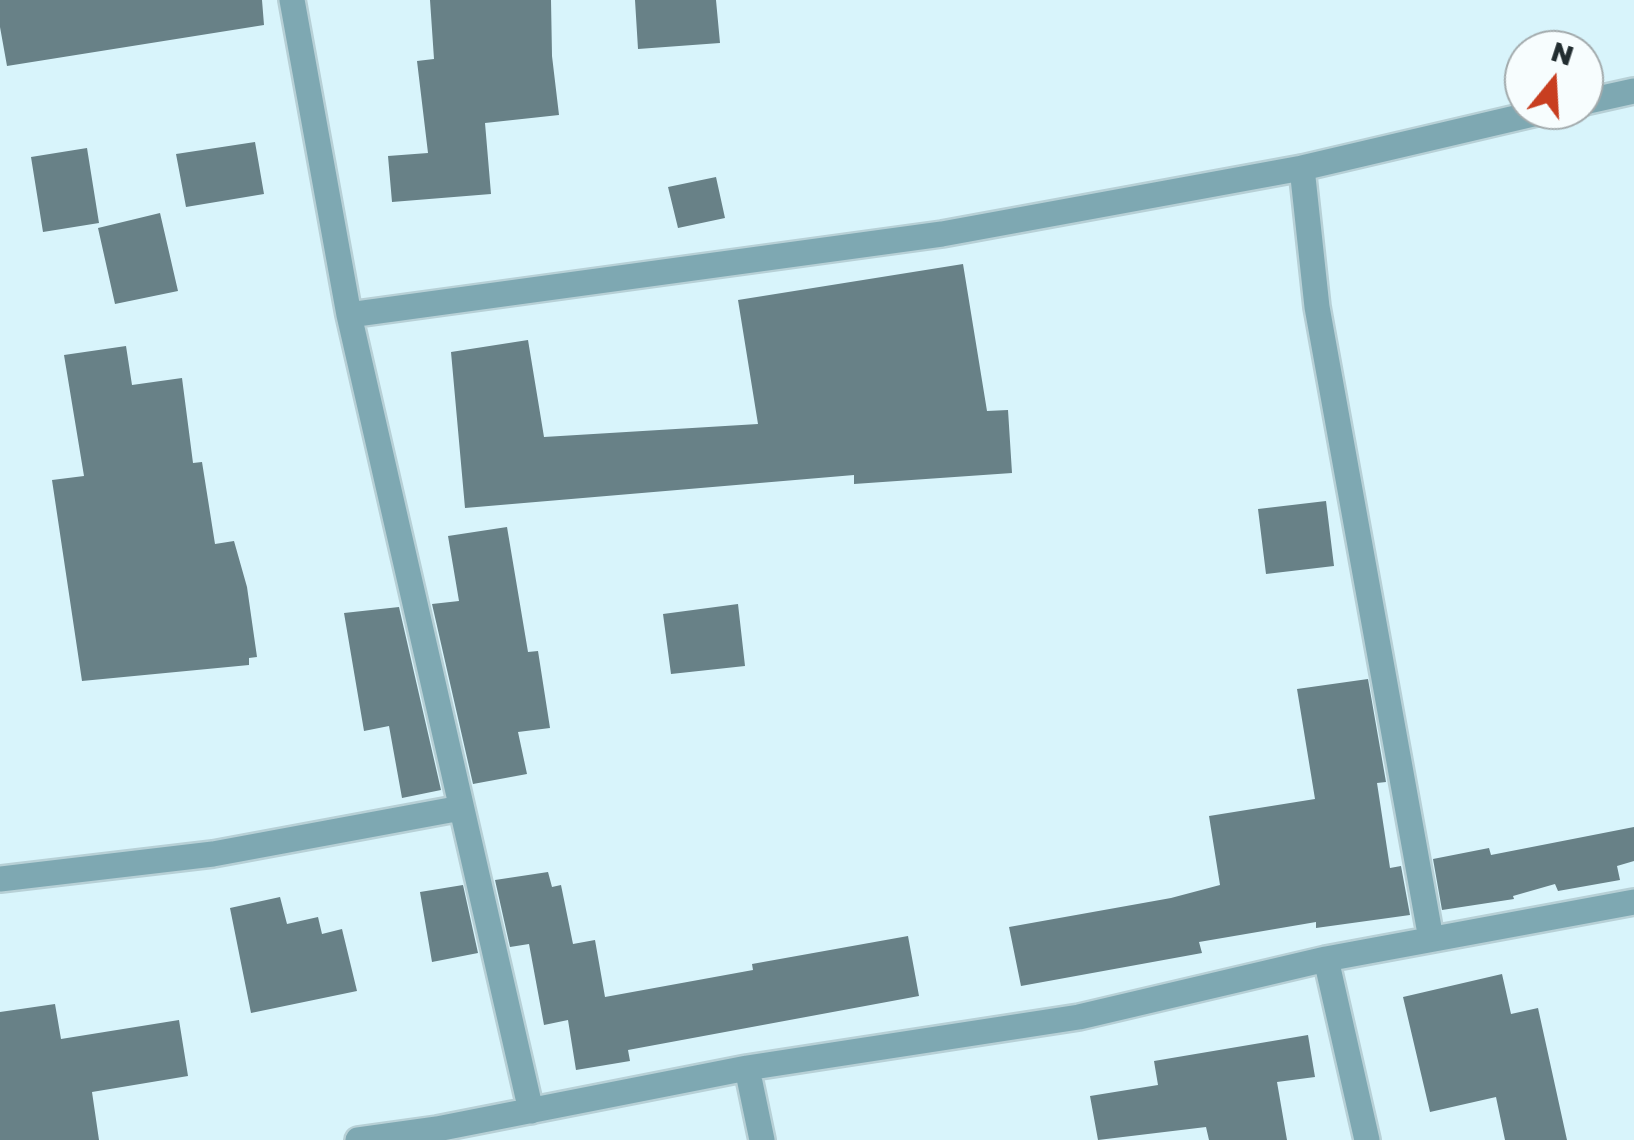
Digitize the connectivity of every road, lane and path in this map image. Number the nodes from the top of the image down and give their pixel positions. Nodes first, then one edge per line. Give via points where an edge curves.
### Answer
1 (292, 0) edge
2 (1634, 90) edge
3 (1604, 97) edge
4 (1504, 121) edge
5 (1302, 168) junction
6 (349, 315) junction
7 (461, 808) junction
8 (0, 880) edge
9 (1634, 902) edge
10 (1431, 939) junction
11 (1326, 958) junction
12 (746, 1068) junction
13 (531, 1111) junction
14 (358, 1140) edge
15 (762, 1140) edge
16 (1368, 1140) edge

1 - 6 street
2 - 3 street
4 - 5 street
5 - 6 street via 942,234
5 - 10 street via 1317,307
6 - 7 street
7 - 8 street via 213,854
7 - 13 street
9 - 10 street
10 - 11 street
11 - 12 street via 1079,1018
11 - 16 street
12 - 13 street
12 - 15 street
13 - 14 street

